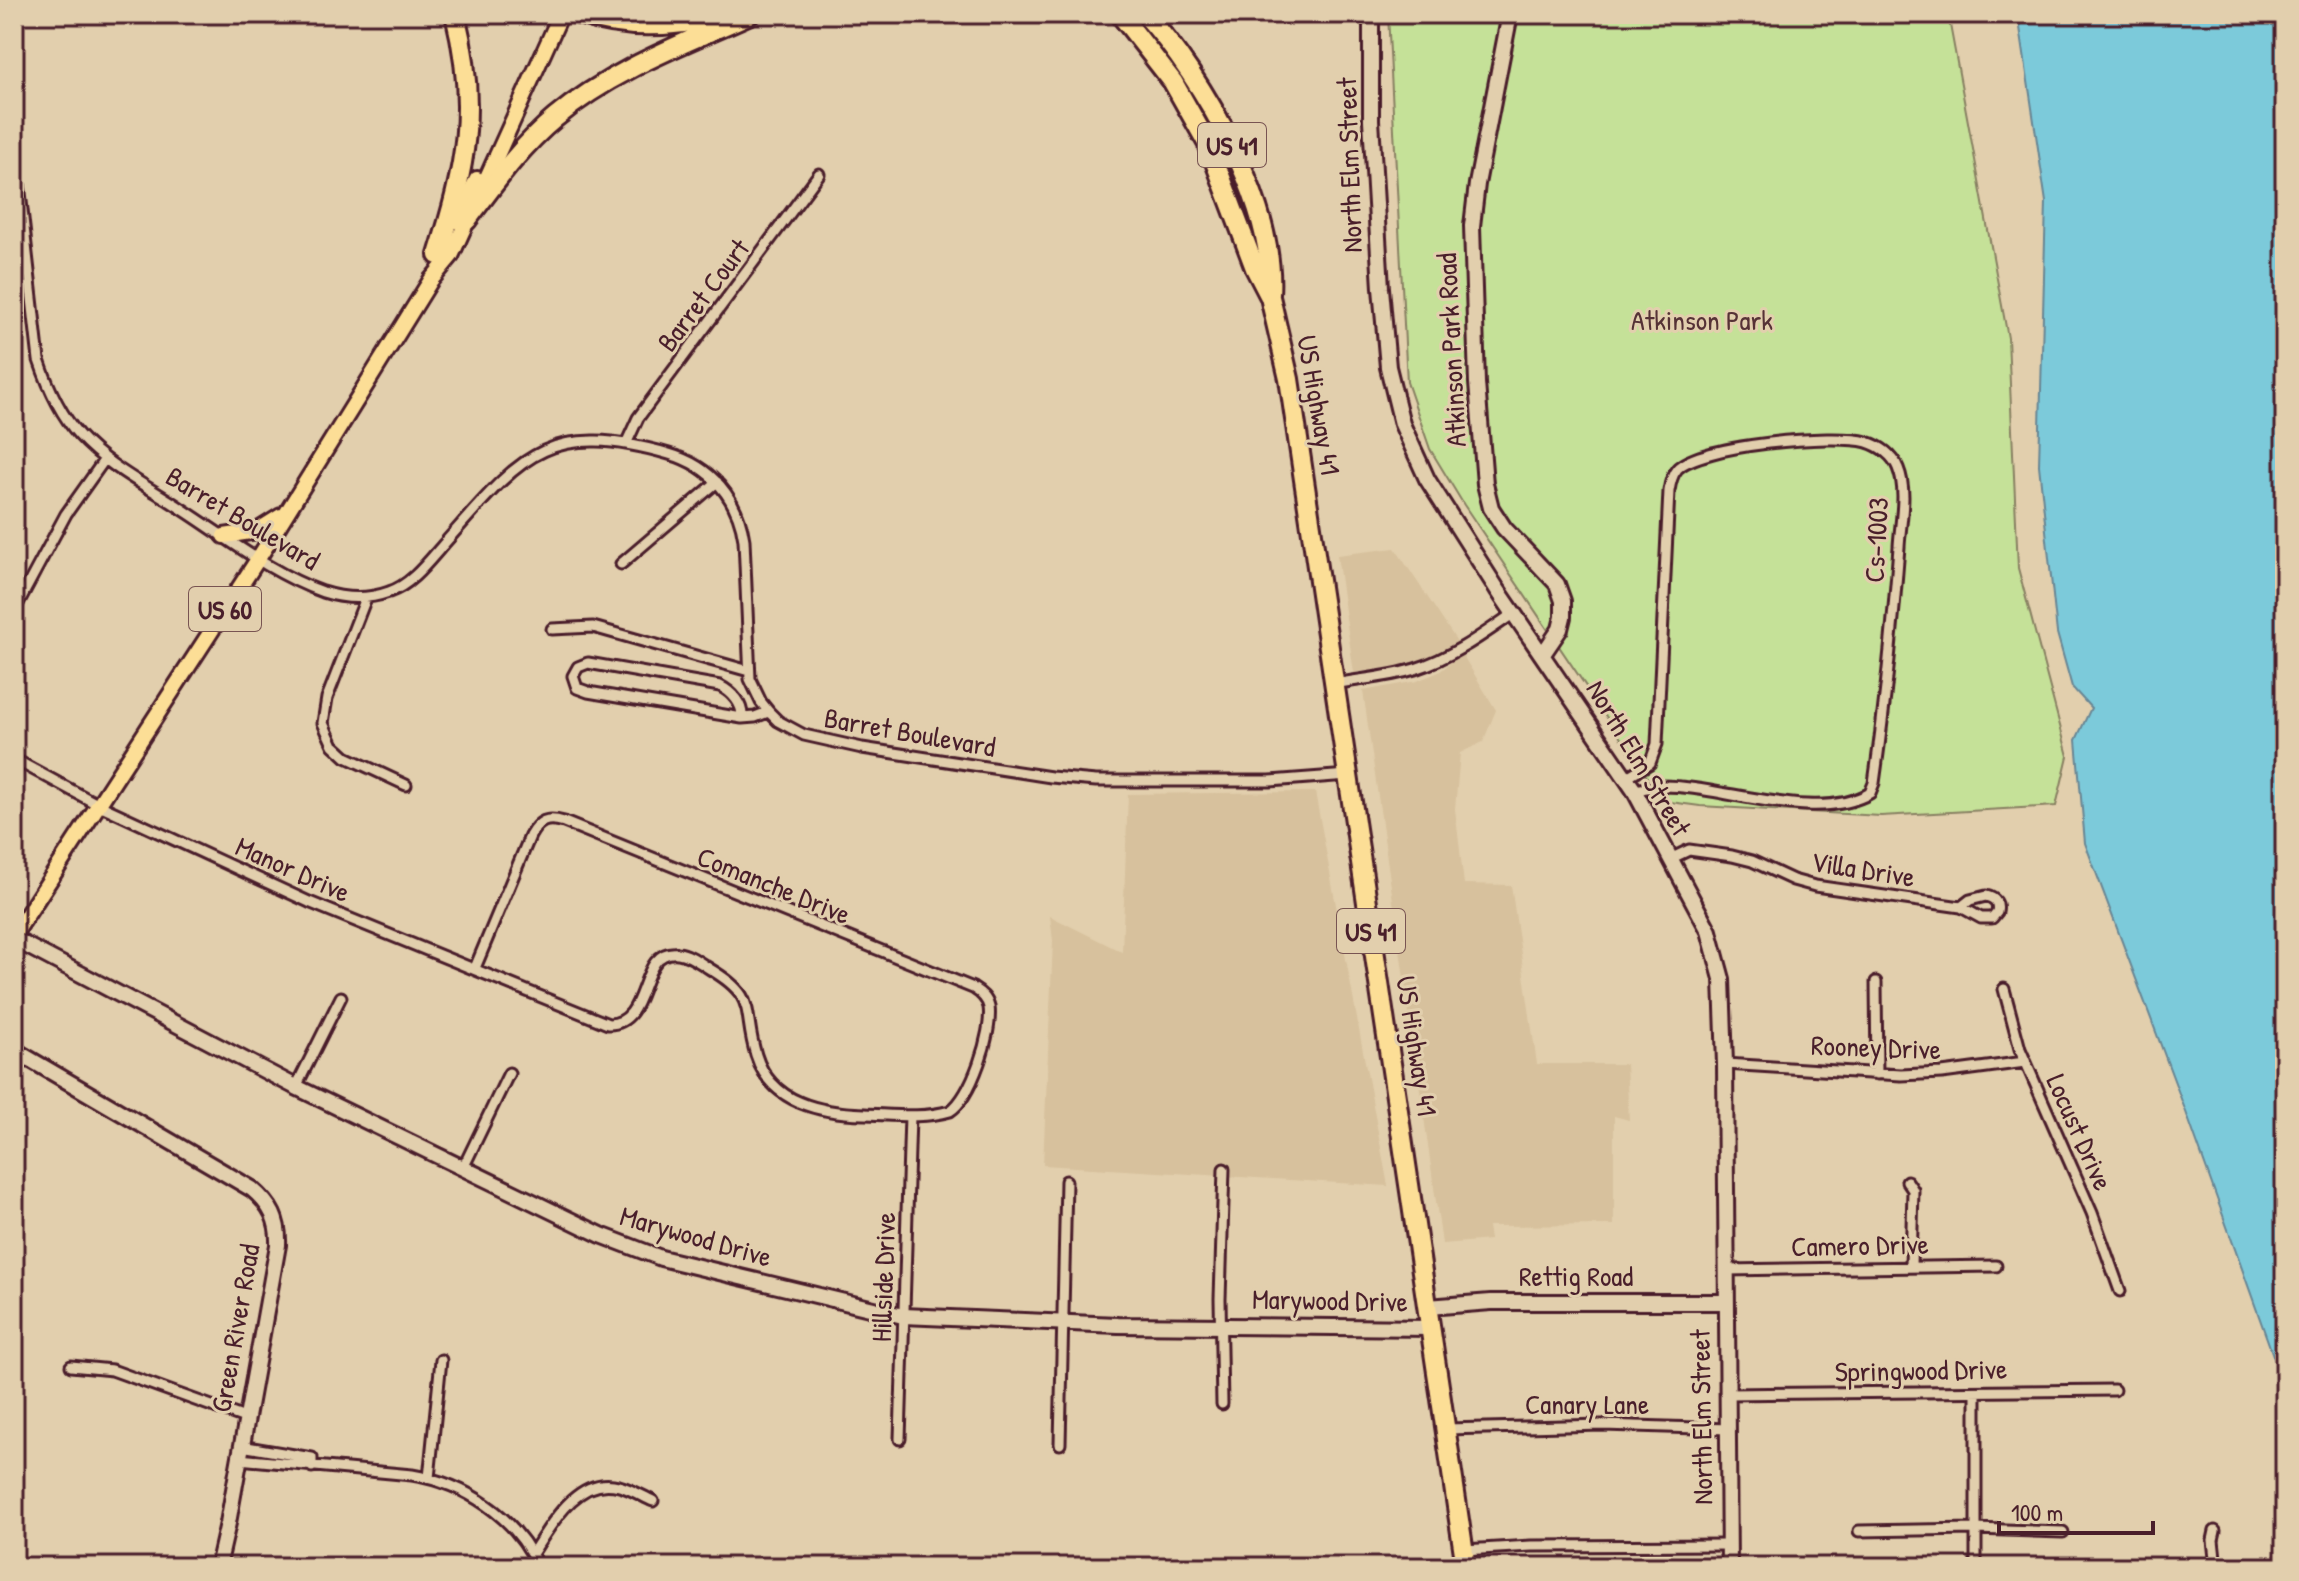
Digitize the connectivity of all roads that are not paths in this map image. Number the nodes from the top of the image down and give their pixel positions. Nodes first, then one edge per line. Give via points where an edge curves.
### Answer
1 (455, 14) edge
2 (550, 14) edge
3 (561, 14) edge
4 (579, 14) edge
5 (727, 14) edge
6 (750, 14) edge
7 (1120, 14) edge
8 (1145, 14) edge
9 (1371, 14) edge
10 (1510, 14) edge
11 (545, 39) junction
12 (14, 139) edge
13 (819, 174) dead end
14 (467, 220) junction
15 (438, 255) junction
16 (431, 280) junction
17 (1270, 297) junction
18 (626, 444) junction
19 (105, 459) junction
20 (717, 482) junction
21 (288, 511) junction
22 (224, 536) junction
23 (258, 559) junction
24 (621, 564) dead end
25 (366, 598) junction
26 (14, 611) edge
27 (1514, 613) junction
28 (552, 629) dead end
29 (1543, 654) junction
30 (749, 671) junction
31 (1334, 684) junction
32 (768, 712) junction
33 (742, 718) junction
34 (14, 759) edge
35 (1348, 775) junction
36 (1630, 784) junction
37 (406, 785) dead end
38 (97, 804) junction
39 (1670, 859) junction
40 (1961, 907) dead end
41 (14, 937) edge
42 (475, 968) junction
43 (1876, 982) dead end
44 (2004, 989) dead end
45 (341, 997) dead end
46 (14, 1050) edge
47 (2025, 1062) junction
48 (1725, 1064) junction
49 (509, 1073) dead end
50 (1877, 1074) junction
51 (296, 1087) junction
52 (910, 1116) junction
53 (463, 1168) junction
54 (1224, 1169) dead end
55 (1066, 1181) dead end
56 (1907, 1181) dead end
57 (1911, 1265) junction
58 (1996, 1266) dead end
59 (1725, 1270) junction
60 (2120, 1291) dead end
61 (1725, 1302) junction
62 (1428, 1307) junction
63 (903, 1316) junction
64 (1062, 1324) junction
65 (1221, 1325) junction
66 (1431, 1328) junction
67 (441, 1360) dead end
68 (71, 1366) dead end
69 (2114, 1390) dead end
70 (1976, 1392) junction
71 (1728, 1394) junction
72 (1222, 1404) dead end
73 (245, 1418) junction
74 (1446, 1429) junction
75 (1729, 1429) junction
76 (900, 1439) dead end
77 (1060, 1444) dead end
78 (240, 1452) junction
79 (429, 1478) junction
80 (653, 1501) dead end
81 (1975, 1529) junction
82 (1859, 1531) dead end
83 (2215, 1531) dead end
84 (2063, 1532) dead end
85 (1729, 1545) junction
86 (532, 1554) junction
87 (1465, 1559) edge
88 (218, 1567) edge
89 (538, 1567) edge
90 (1729, 1567) edge
91 (1976, 1567) edge
92 (2216, 1567) edge

1 - 15 highway via 468,83 467,138
2 - 11 main road, US 60
3 - 11 main road, US 60
4 - 5 highway via 646,26
6 - 14 highway via 630,69 571,105 522,150
7 - 17 highway, US 41 via 1173,82 1201,130
8 - 17 highway, US 41 via 1194,79 1236,155 1264,234
9 - 27 street, North Elm Street via 1371,120 1391,386 1417,461
10 - 29 street, Atkinson Park Road via 1472,226 1477,383 1491,508 1557,584 1563,601 1560,629
11 - 14 main road, US 60
11 - 15 main road, US 60
12 - 19 street, Barret Boulevard via 39,360 70,423
13 - 18 street, Barret Court via 638,418
14 - 16 main road, US 60 via 451,256
15 - 16 main road, US 60
16 - 21 main road, US 60
17 - 31 highway, US Highway 41 / US 41 via 1289,379
18 - 20 street, Barret Boulevard via 677,456
18 - 25 street, Barret Boulevard via 572,442 527,459 413,577 393,591
19 - 22 street, Barret Boulevard
19 - 26 street via 66,514
20 - 24 street
20 - 30 street, Barret Boulevard via 742,526
21 - 22 main road via 257,531
21 - 23 main road, US 60
22 - 23 street, Barret Boulevard
23 - 25 street, Barret Boulevard via 323,592
23 - 38 main road, US 60
25 - 37 street via 327,698 323,723 333,745 346,757
27 - 29 street, North Elm Street
27 - 31 street via 1424,666
28 - 30 street via 593,627
29 - 36 street, North Elm Street
30 - 32 street, Barret Boulevard
31 - 35 highway, US Highway 41 / US 41
32 - 33 street
32 - 35 street, Barret Boulevard via 790,729 833,744 1051,777 1270,781
33 - 33 street via 734,696 720,686 588,663 573,676 577,688 588,692
34 - 38 street, Manor Drive
35 - 62 highway, US Highway 41 / US 41
36 - 36 street, Cs-1003 via 1650,763 1657,744 1669,491 1678,467 1729,450 1794,439 1857,440 1889,454 1900,474 1902,506 1886,693 1870,793 1822,804 1794,803
36 - 39 street, North Elm Street
38 - 41 main road, US 60
38 - 42 street, Manor Drive via 309,902
39 - 40 street, Villa Drive via 1689,850 1732,856 1815,886
39 - 48 street, North Elm Street via 1715,946 1724,995
41 - 51 street, Marywood Drive
42 - 52 street, Manor Drive via 616,1024 634,1010 660,957 687,955 736,988 750,1015 760,1066 790,1098 822,1111
42 - 52 street, Comanche Drive via 536,826 550,819 564,822 980,992 989,1020 967,1093 950,1111
43 - 50 street
44 - 47 street, Locust Drive
45 - 51 street
46 - 73 street, Green River Road via 252,1189 270,1206 278,1245
47 - 50 street, Rooney Drive via 1928,1074
47 - 60 street, Locust Drive via 2092,1213
48 - 50 street, Rooney Drive
48 - 59 street, North Elm Street
49 - 53 street
51 - 53 street, Marywood Drive
52 - 63 street, Hillside Drive
53 - 63 street, Marywood Drive via 661,1258
54 - 65 street
55 - 64 street
56 - 57 street via 1913,1190
57 - 58 street, Camero Drive
57 - 59 street, Camero Drive
59 - 61 street, North Elm Street
61 - 62 street, Rettig Road
61 - 71 street, North Elm Street
62 - 66 highway, US Highway 41 / US 41
63 - 64 street, Marywood Drive
63 - 76 street, Hillside Drive
64 - 65 street, Marywood Drive
64 - 77 street
65 - 66 street, Marywood Drive
65 - 72 street
66 - 74 highway, US Highway 41 / US 41
67 - 79 street
68 - 73 street via 112,1370
69 - 70 street, Springwood Drive
70 - 71 street, Springwood Drive
70 - 81 street
71 - 75 street, North Elm Street
73 - 78 street, Green River Road
74 - 75 street, Canary Lane
74 - 87 highway, US Highway 41 / US 41
75 - 85 street, North Elm Street
78 - 79 street via 312,1458 312,1467
78 - 88 street, Green River Road
79 - 86 street via 487,1506
80 - 86 street via 617,1485 593,1487 565,1508
81 - 82 street
81 - 84 street
81 - 91 street
83 - 92 street
85 - 87 street via 1531,1546
85 - 90 street, North Elm Street
86 - 89 street

